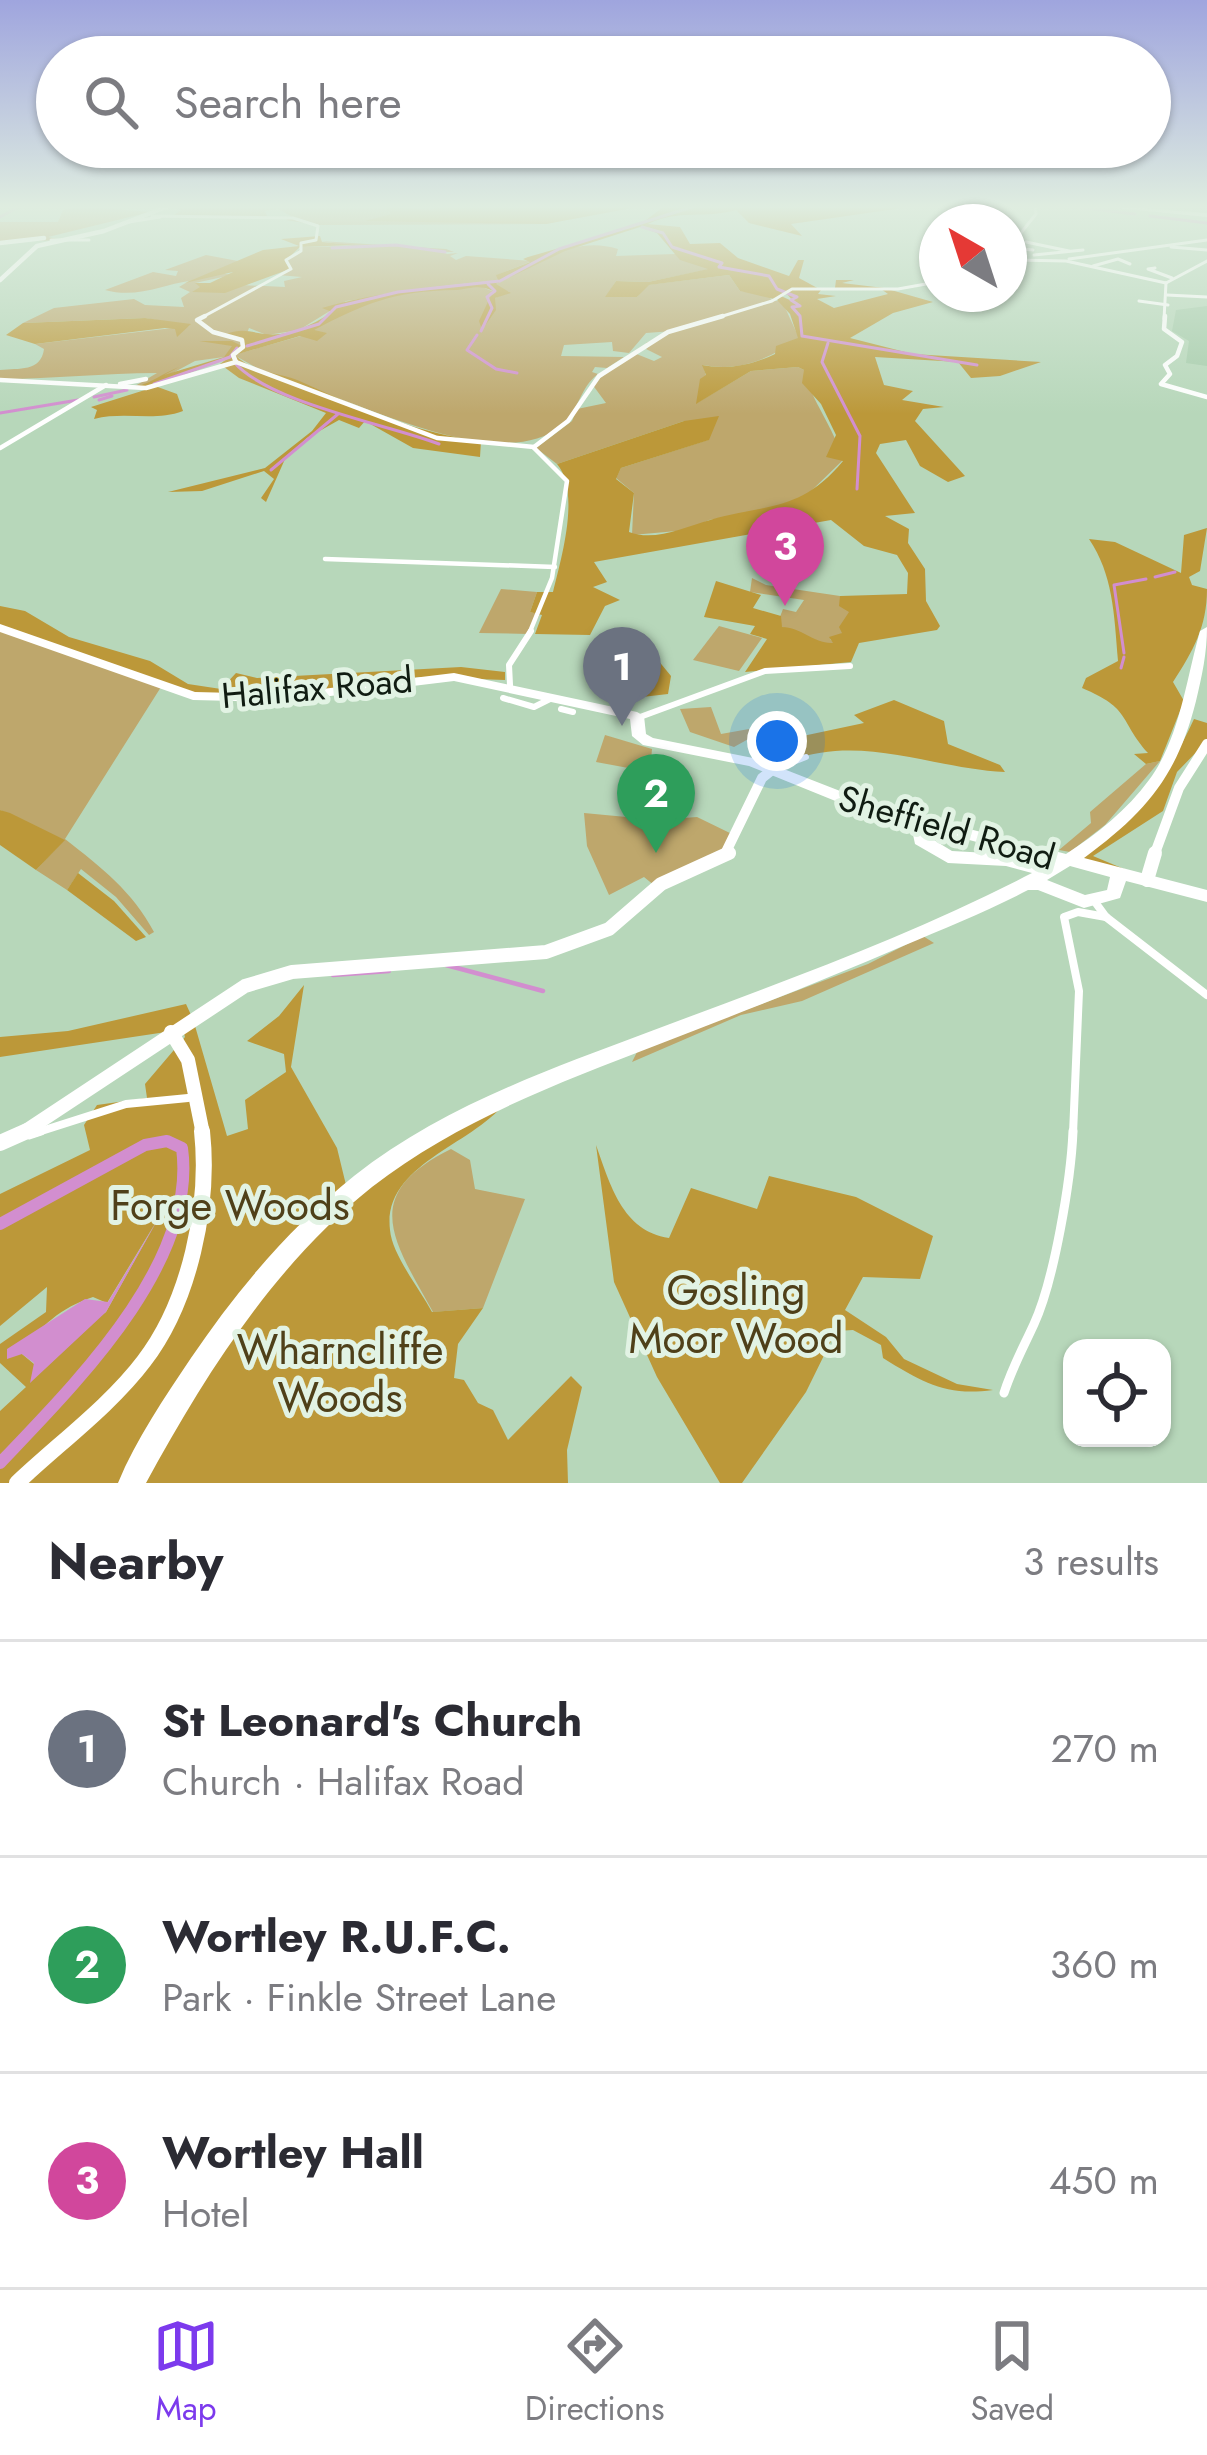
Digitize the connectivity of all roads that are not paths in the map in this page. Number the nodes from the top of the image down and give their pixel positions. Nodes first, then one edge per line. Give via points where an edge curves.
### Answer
1 (278, 275) edge
2 (1125, 275) edge
3 (1166, 275) edge
4 (1177, 275) edge
5 (1172, 278) junction
6 (1162, 284) junction
7 (919, 285) edge
8 (1167, 295) junction
9 (1206, 298) edge
10 (1139, 301) dead end
11 (1168, 305) junction
12 (234, 362) junction
13 (146, 379) dead end
14 (0, 380) edge
15 (110, 383) junction
16 (120, 384) junction
17 (80, 391) dead end
18 (98, 392) junction
19 (1207, 397) edge
20 (534, 447) junction
21 (0, 448) edge
22 (325, 559) dead end
23 (556, 568) junction
24 (0, 628) edge
25 (1207, 631) edge
26 (850, 666) dead end
27 (507, 691) junction
28 (640, 718) junction
29 (1207, 744) edge
30 (806, 757) dead end
31 (765, 769) junction
32 (919, 829) junction
33 (1020, 864) junction
34 (1050, 870) junction
35 (1119, 879) junction
36 (1147, 880) junction
37 (1006, 894) junction
38 (1207, 896) edge
39 (1101, 910) junction
40 (1207, 995) edge
41 (171, 1031) junction
42 (188, 1098) dead end
43 (7, 1141) edge
44 (1004, 1393) dead end
45 (16, 1483) edge
46 (131, 1483) edge

1 - 12 street via 198,321 242,340
2 - 6 street
3 - 5 street
4 - 5 street
5 - 6 street
6 - 8 street
7 - 20 street via 787,293 668,332 590,384 568,422
8 - 9 street
8 - 11 street
10 - 11 street
11 - 19 street via 1164,329 1182,342 1161,384
12 - 16 street via 137,387
12 - 20 street via 437,437
13 - 16 street
14 - 15 street
15 - 16 street
15 - 18 street
17 - 18 street
18 - 21 street
20 - 23 street via 567,482
22 - 23 street
23 - 27 street via 530,640 508,665
24 - 27 highway, Halifax Road via 194,695 281,698 439,677
25 - 34 highway via 1166,766 1113,827
26 - 28 street via 765,671
27 - 28 highway, Halifax Road
28 - 31 highway, Sheffield Road via 644,740
29 - 36 street via 1160,830
30 - 31 street
31 - 32 highway, Sheffield Road
31 - 41 street via 728,854 662,884 597,934 535,954 278,975 234,991
32 - 33 highway, Sheffield Road via 948,857
32 - 34 highway, Sheffield Road via 938,827
33 - 34 highway, Sheffield Road
33 - 37 highway via 1026,878
34 - 35 highway, Sheffield Road via 1095,867
34 - 37 highway
34 - 39 highway
35 - 36 highway
35 - 39 highway
36 - 38 highway
37 - 46 highway via 838,968 512,1092 402,1154 276,1266 188,1383
39 - 40 street
39 - 44 street via 1064,917 1079,992 1072,1167 1035,1322
41 - 43 street
41 - 45 street via 186,1056 206,1144 207,1181 187,1259 144,1361
42 - 43 street via 126,1104

